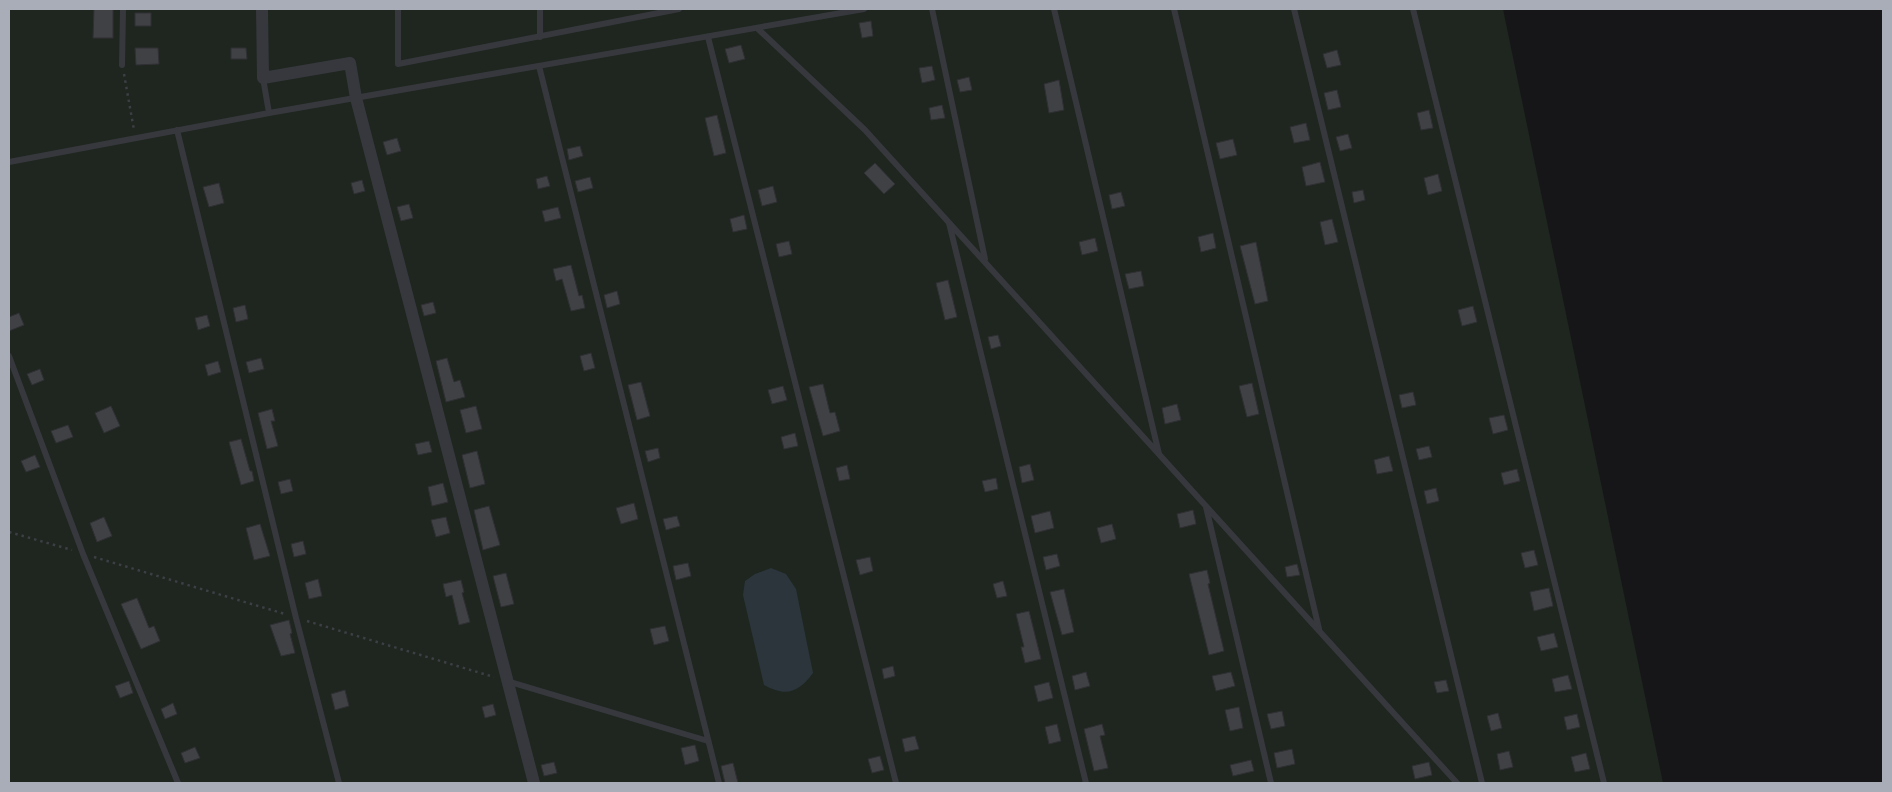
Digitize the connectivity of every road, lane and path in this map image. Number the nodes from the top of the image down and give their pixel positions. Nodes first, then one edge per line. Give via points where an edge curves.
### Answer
1 (123, 9) edge
2 (262, 9) edge
3 (398, 9) edge
4 (540, 9) edge
5 (679, 9) edge
6 (864, 9) edge
7 (932, 9) edge
8 (1054, 9) edge
9 (1174, 9) edge
10 (1294, 9) edge
11 (1414, 9) edge
12 (757, 28) junction
13 (540, 37) junction
14 (708, 37) junction
15 (122, 65) joint
16 (539, 66) junction
17 (263, 78) junction
18 (356, 98) junction
19 (269, 113) junction
20 (177, 130) junction
21 (136, 138) junction
22 (9, 162) edge
23 (948, 221) junction
24 (985, 262) junction
25 (9, 356) edge
26 (1160, 455) junction
27 (1206, 506) junction
28 (9, 532) edge
29 (83, 554) junction
30 (296, 618) junction
31 (1319, 631) junction
32 (507, 681) junction
33 (708, 741) junction
34 (1455, 782) edge
35 (178, 783) edge
36 (340, 783) edge
37 (534, 783) edge
38 (719, 783) edge
39 (896, 783) edge
40 (1086, 783) edge
41 (1271, 783) edge
42 (1482, 783) edge
43 (1604, 783) edge

1 - 15 lane
2 - 17 street
3 - 13 lane via 398,64
4 - 13 lane
5 - 13 lane
6 - 12 lane
7 - 24 lane
8 - 26 lane
9 - 31 lane
10 - 42 lane
11 - 43 lane
12 - 14 lane
12 - 23 lane via 865,130
14 - 16 lane
14 - 39 lane
15 - 21 path
16 - 18 lane
16 - 33 lane
17 - 18 street via 350,63
17 - 19 lane
18 - 19 lane
18 - 32 street
19 - 20 lane
20 - 21 lane
20 - 30 lane
21 - 22 lane
23 - 24 lane
23 - 40 lane
24 - 26 lane
25 - 29 lane
26 - 27 lane
27 - 31 lane
27 - 41 lane
28 - 29 path
29 - 30 path
29 - 35 lane
30 - 32 path
30 - 36 lane
31 - 34 lane
32 - 33 lane
32 - 37 street
33 - 38 lane

